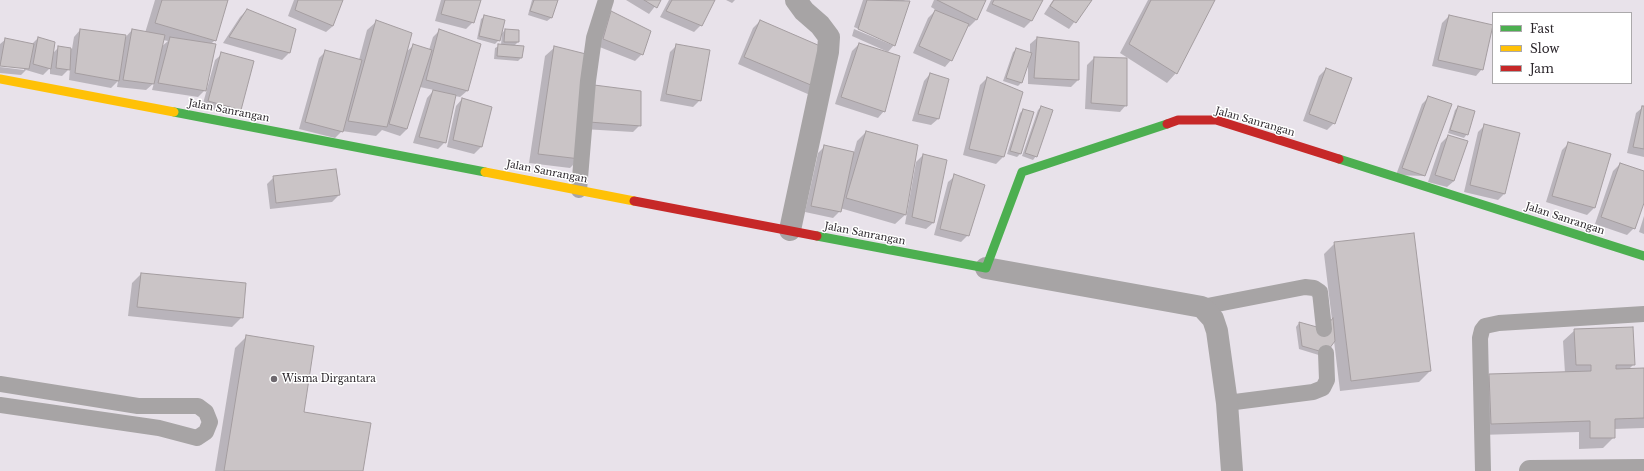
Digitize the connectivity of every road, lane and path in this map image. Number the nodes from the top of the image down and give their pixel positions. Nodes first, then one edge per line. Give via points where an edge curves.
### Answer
1 (606, 0) edge
2 (796, 0) edge
3 (0, 79) edge
4 (579, 190) junction
5 (790, 230) junction
6 (1644, 256) edge
7 (986, 268) junction
8 (1202, 307) junction
9 (1644, 314) edge
10 (1324, 329) dead end
11 (1326, 353) dead end
12 (0, 384) edge
13 (1227, 403) junction
14 (0, 405) edge
15 (159, 406) junction
16 (159, 428) junction
17 (1644, 470) edge
18 (1232, 471) edge
19 (1483, 471) edge
20 (1530, 471) edge

1 - 4 lane via 594,38
2 - 5 street via 829,37
3 - 4 street, Jalan Sanrangan
4 - 5 street, Jalan Sanrangan
5 - 7 street, Jalan Sanrangan
6 - 7 street, Jalan Sanrangan via 1216,120 1178,120 1022,172
7 - 8 street
8 - 10 lane via 1305,287 1314,288 1320,292
8 - 13 street via 1213,319 1217,331
9 - 19 lane via 1485,326 1480,338
11 - 13 lane via 1327,380 1323,388 1313,392
12 - 15 lane via 138,406
13 - 18 street
14 - 16 lane
15 - 16 lane
15 - 16 lane via 198,406 206,412 210,422 206,432 196,438
17 - 20 street

